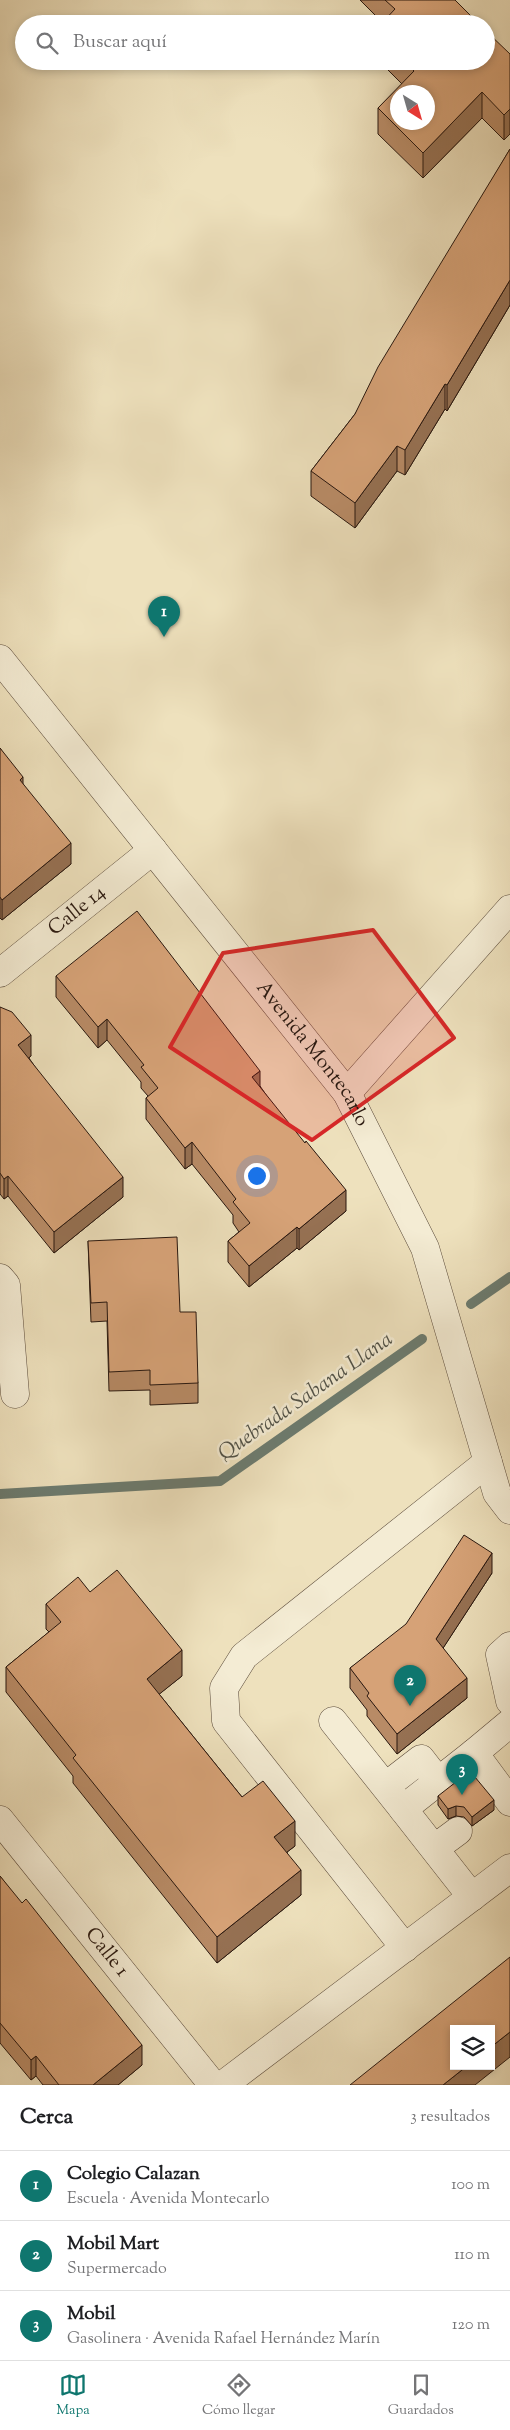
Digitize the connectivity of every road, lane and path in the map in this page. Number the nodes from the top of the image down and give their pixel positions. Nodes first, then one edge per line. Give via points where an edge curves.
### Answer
1 (0, 659) edge
2 (153, 850) junction
3 (510, 909) edge
4 (0, 973) edge
5 (347, 1093) junction
6 (0, 1278) edge
7 (15, 1394) dead end
8 (488, 1462) junction
9 (510, 1510) edge
10 (510, 1646) edge
11 (510, 1701) edge
12 (333, 1722) dead end
13 (510, 1723) edge
14 (474, 1753) junction
15 (438, 1781) junction
16 (386, 1786) junction
17 (501, 1800) edge
18 (404, 1809) junction
19 (0, 1820) edge
20 (458, 1831) dead end
21 (435, 1848) junction
22 (510, 1868) edge
23 (472, 1897) junction
24 (405, 1948) junction
25 (212, 2085) edge
26 (223, 2085) edge

1 - 2 street, Avenida Montecarlo
2 - 4 street, Calle 14
2 - 5 street, Avenida Montecarlo
3 - 5 street
5 - 8 street, Avenida Montecarlo via 425,1248
6 - 7 street via 6,1285
8 - 9 street, Avenida Montecarlo via 497,1493
8 - 24 street via 244,1656 224,1688 226,1721
10 - 11 street via 500,1655
12 - 16 street
13 - 14 street
14 - 15 street
14 - 17 street
15 - 16 street via 422,1759
15 - 18 street
16 - 18 street
18 - 21 street
19 - 25 street, Calle 1
20 - 21 street
21 - 23 street
22 - 23 street
23 - 24 street
24 - 26 street

